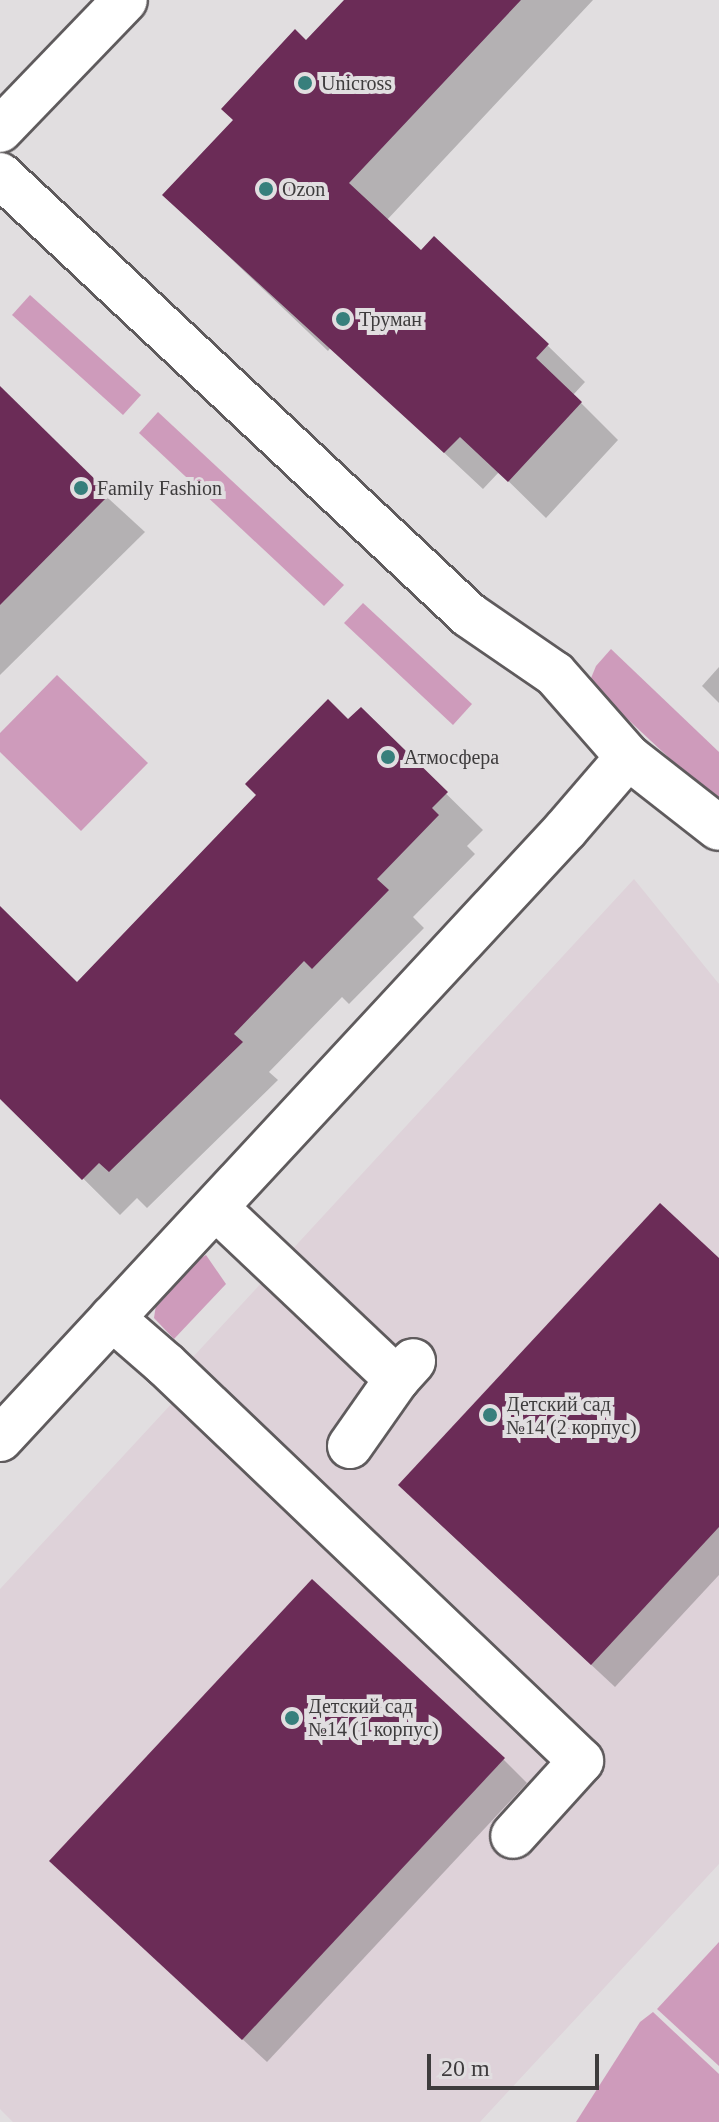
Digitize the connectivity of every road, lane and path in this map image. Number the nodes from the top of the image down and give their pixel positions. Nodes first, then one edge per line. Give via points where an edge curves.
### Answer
1 (125, 0) edge
2 (0, 130) edge
3 (0, 175) edge
4 (628, 757) junction
5 (719, 828) edge
6 (216, 1208) junction
7 (112, 1318) junction
8 (0, 1439) edge
9 (350, 1446) dead end
10 (513, 1836) dead end

1 - 2 lane
3 - 4 lane via 469,615 555,674
4 - 5 lane
4 - 6 lane
6 - 7 lane
6 - 9 lane via 405,1370
7 - 8 lane
7 - 10 lane via 581,1761

